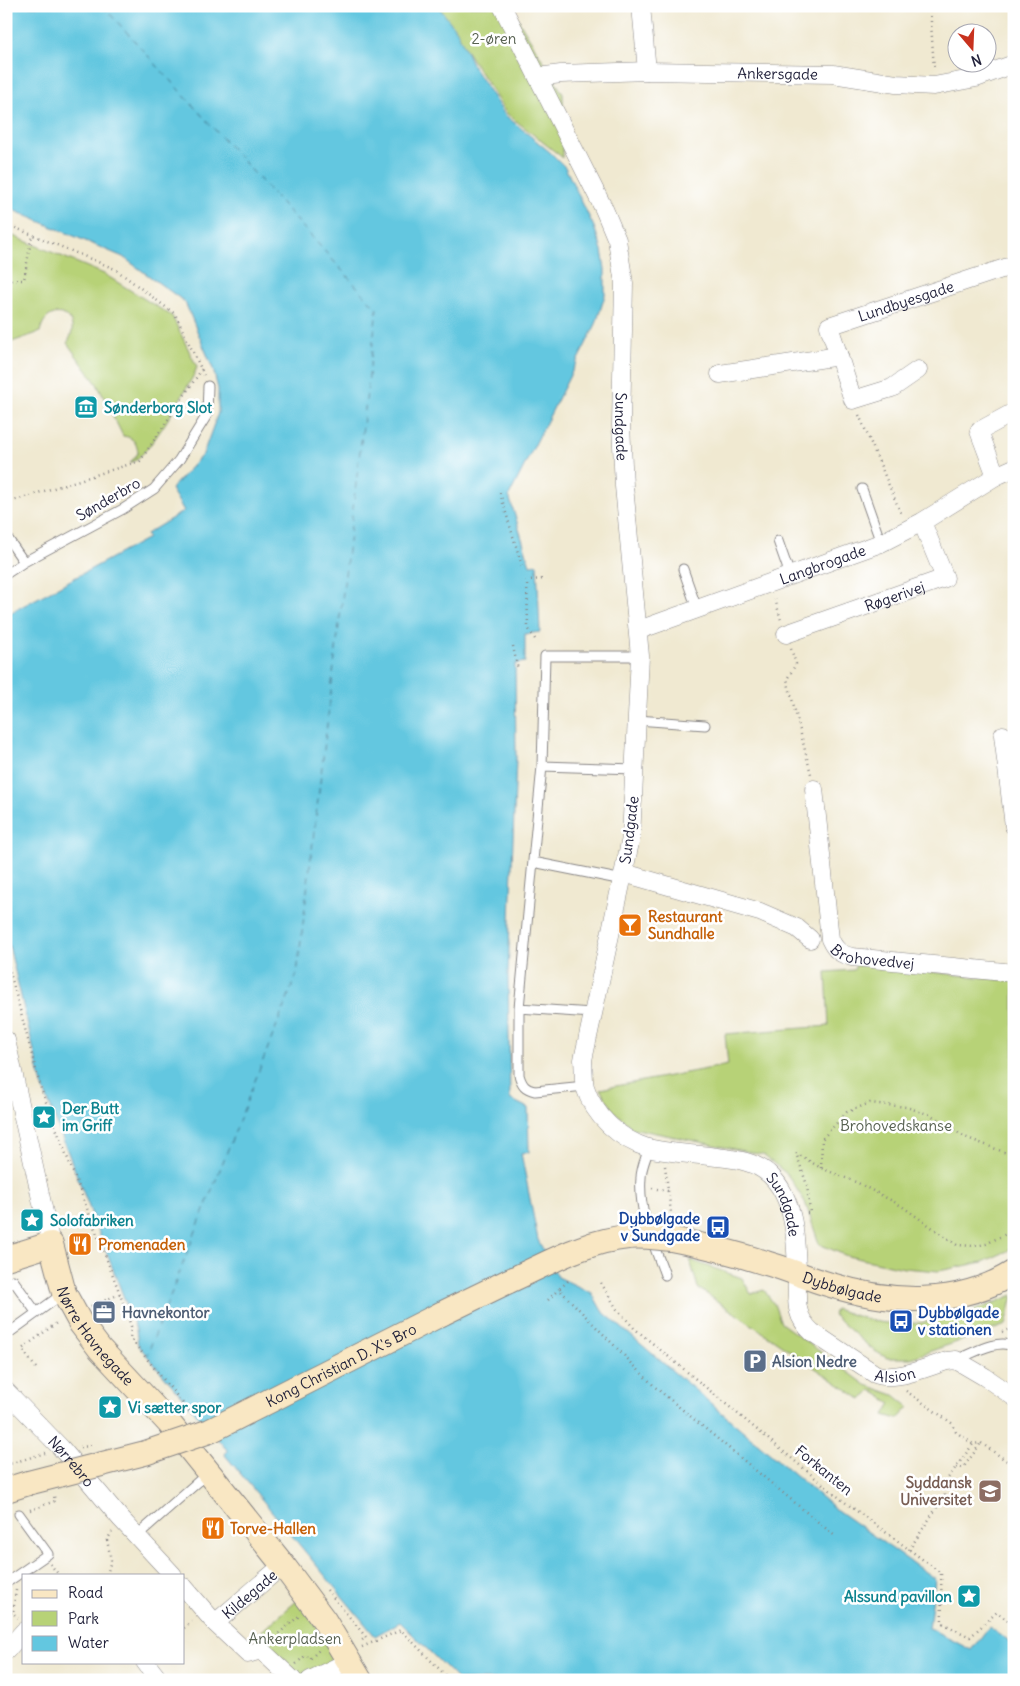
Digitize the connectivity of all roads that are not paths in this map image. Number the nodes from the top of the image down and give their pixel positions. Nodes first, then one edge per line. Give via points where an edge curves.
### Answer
1 (502, 6) edge
2 (641, 6) edge
3 (1014, 64) edge
4 (647, 71) junction
5 (538, 77) junction
6 (1014, 265) edge
7 (839, 356) junction
8 (918, 370) dead end
9 (720, 374) dead end
10 (208, 386) road end
11 (1014, 412) edge
12 (1014, 468) edge
13 (996, 476) junction
14 (862, 489) dead end
15 (915, 526) junction
16 (6, 536) edge
17 (778, 541) dead end
18 (881, 543) junction
19 (24, 562) junction
20 (683, 569) dead end
21 (6, 574) edge
22 (790, 575) junction
23 (697, 609) junction
24 (639, 630) junction
25 (786, 634) road end
26 (640, 656) junction
27 (637, 720) junction
28 (706, 726) dead end
29 (1003, 735) dead end
30 (542, 766) junction
31 (635, 769) junction
32 (814, 789) road end
33 (1014, 826) edge
34 (533, 862) junction
35 (624, 876) junction
36 (810, 938) dead end
37 (1014, 973) edge
38 (518, 1008) junction
39 (592, 1013) junction
40 (6, 1040) edge
41 (585, 1086) junction
42 (657, 1149) junction
43 (671, 1238) joint
44 (51, 1244) junction
45 (6, 1258) edge
46 (1014, 1272) edge
47 (797, 1273) junction
48 (665, 1275) dead end
49 (6, 1286) edge
50 (69, 1303) junction
51 (36, 1312) junction
52 (6, 1335) edge
53 (1014, 1347) edge
54 (956, 1360) junction
55 (6, 1391) edge
56 (1014, 1397) edge
57 (208, 1473) junction
58 (17, 1486) edge
59 (19, 1514) road end
60 (138, 1533) junction
61 (283, 1565) junction
62 (172, 1574) edge
63 (6, 1583) edge
64 (185, 1588) edge
65 (215, 1623) junction
66 (22, 1633) edge
67 (6, 1651) edge
68 (349, 1663) edge
69 (146, 1664) edge
70 (290, 1676) edge
71 (158, 1680) edge
72 (310, 1680) edge

1 - 5 street, Sundgade
2 - 4 street
3 - 4 street, Ankersgade via 976,78 934,86 833,74
4 - 5 street, Ankersgade
5 - 24 street, Sundgade via 617,240 624,283 621,425
6 - 7 street, Lundbyesgade via 829,326
7 - 8 street, Lundbyesgade via 853,400 892,388
7 - 9 street
10 - 19 lane, Sønderbro via 206,415 179,460 154,489
11 - 13 street via 979,430
12 - 13 street, Langbrogade
13 - 15 street, Langbrogade
14 - 18 lane
15 - 18 street, Langbrogade
15 - 25 street, Røgerivej via 945,578
16 - 19 lane
17 - 22 lane
18 - 22 street, Langbrogade
19 - 21 lane, Sønderbro
20 - 23 lane
22 - 23 street, Langbrogade
23 - 24 street, Langbrogade
24 - 26 street, Sundgade
26 - 27 street, Sundgade
26 - 30 lane via 545,656
27 - 28 lane
27 - 31 street, Sundgade
29 - 33 street
30 - 31 lane
30 - 34 lane
31 - 35 street, Sundgade via 631,838
32 - 37 street, Brohovedvej via 830,939 835,949 852,957
34 - 35 lane
34 - 38 lane
35 - 36 street, Sundgade via 760,912 797,928
35 - 39 street, Sundgade
38 - 39 lane
38 - 41 lane via 519,1075 522,1084 535,1092
39 - 41 street, Sundgade via 583,1060
40 - 44 street
41 - 42 street, Sundgade via 608,1124 625,1138
42 - 47 street, Sundgade via 737,1160 756,1165 770,1175 790,1210
42 - 48 lane via 641,1176 640,1186 643,1212
43 - 47 street, Dybbølgade
43 - 58 street, Kong Christian D. X's Bro, bridge via 630,1236 583,1247 441,1314 210,1431 146,1453
44 - 45 street
44 - 50 street, Nørre Havnegade
46 - 47 street, Dybbølgade via 952,1297 924,1299 866,1293
47 - 54 street, Alsion via 797,1303 804,1325 875,1374 894,1377
49 - 51 lane via 13,1280
50 - 51 lane
50 - 57 street, Nørre Havnegade via 100,1349 169,1423
51 - 52 lane
53 - 54 lane via 997,1343
54 - 56 street
55 - 60 street, Nørrebro
57 - 60 lane
57 - 61 street, Nørre Havnegade
59 - 63 lane via 48,1554
60 - 62 street, Nørrebro
61 - 65 street, Kildegade
61 - 68 street, Nørre Havnegade via 312,1603
64 - 65 street
65 - 70 street via 248,1654 261,1650
66 - 67 street
68 - 72 street
69 - 71 street

